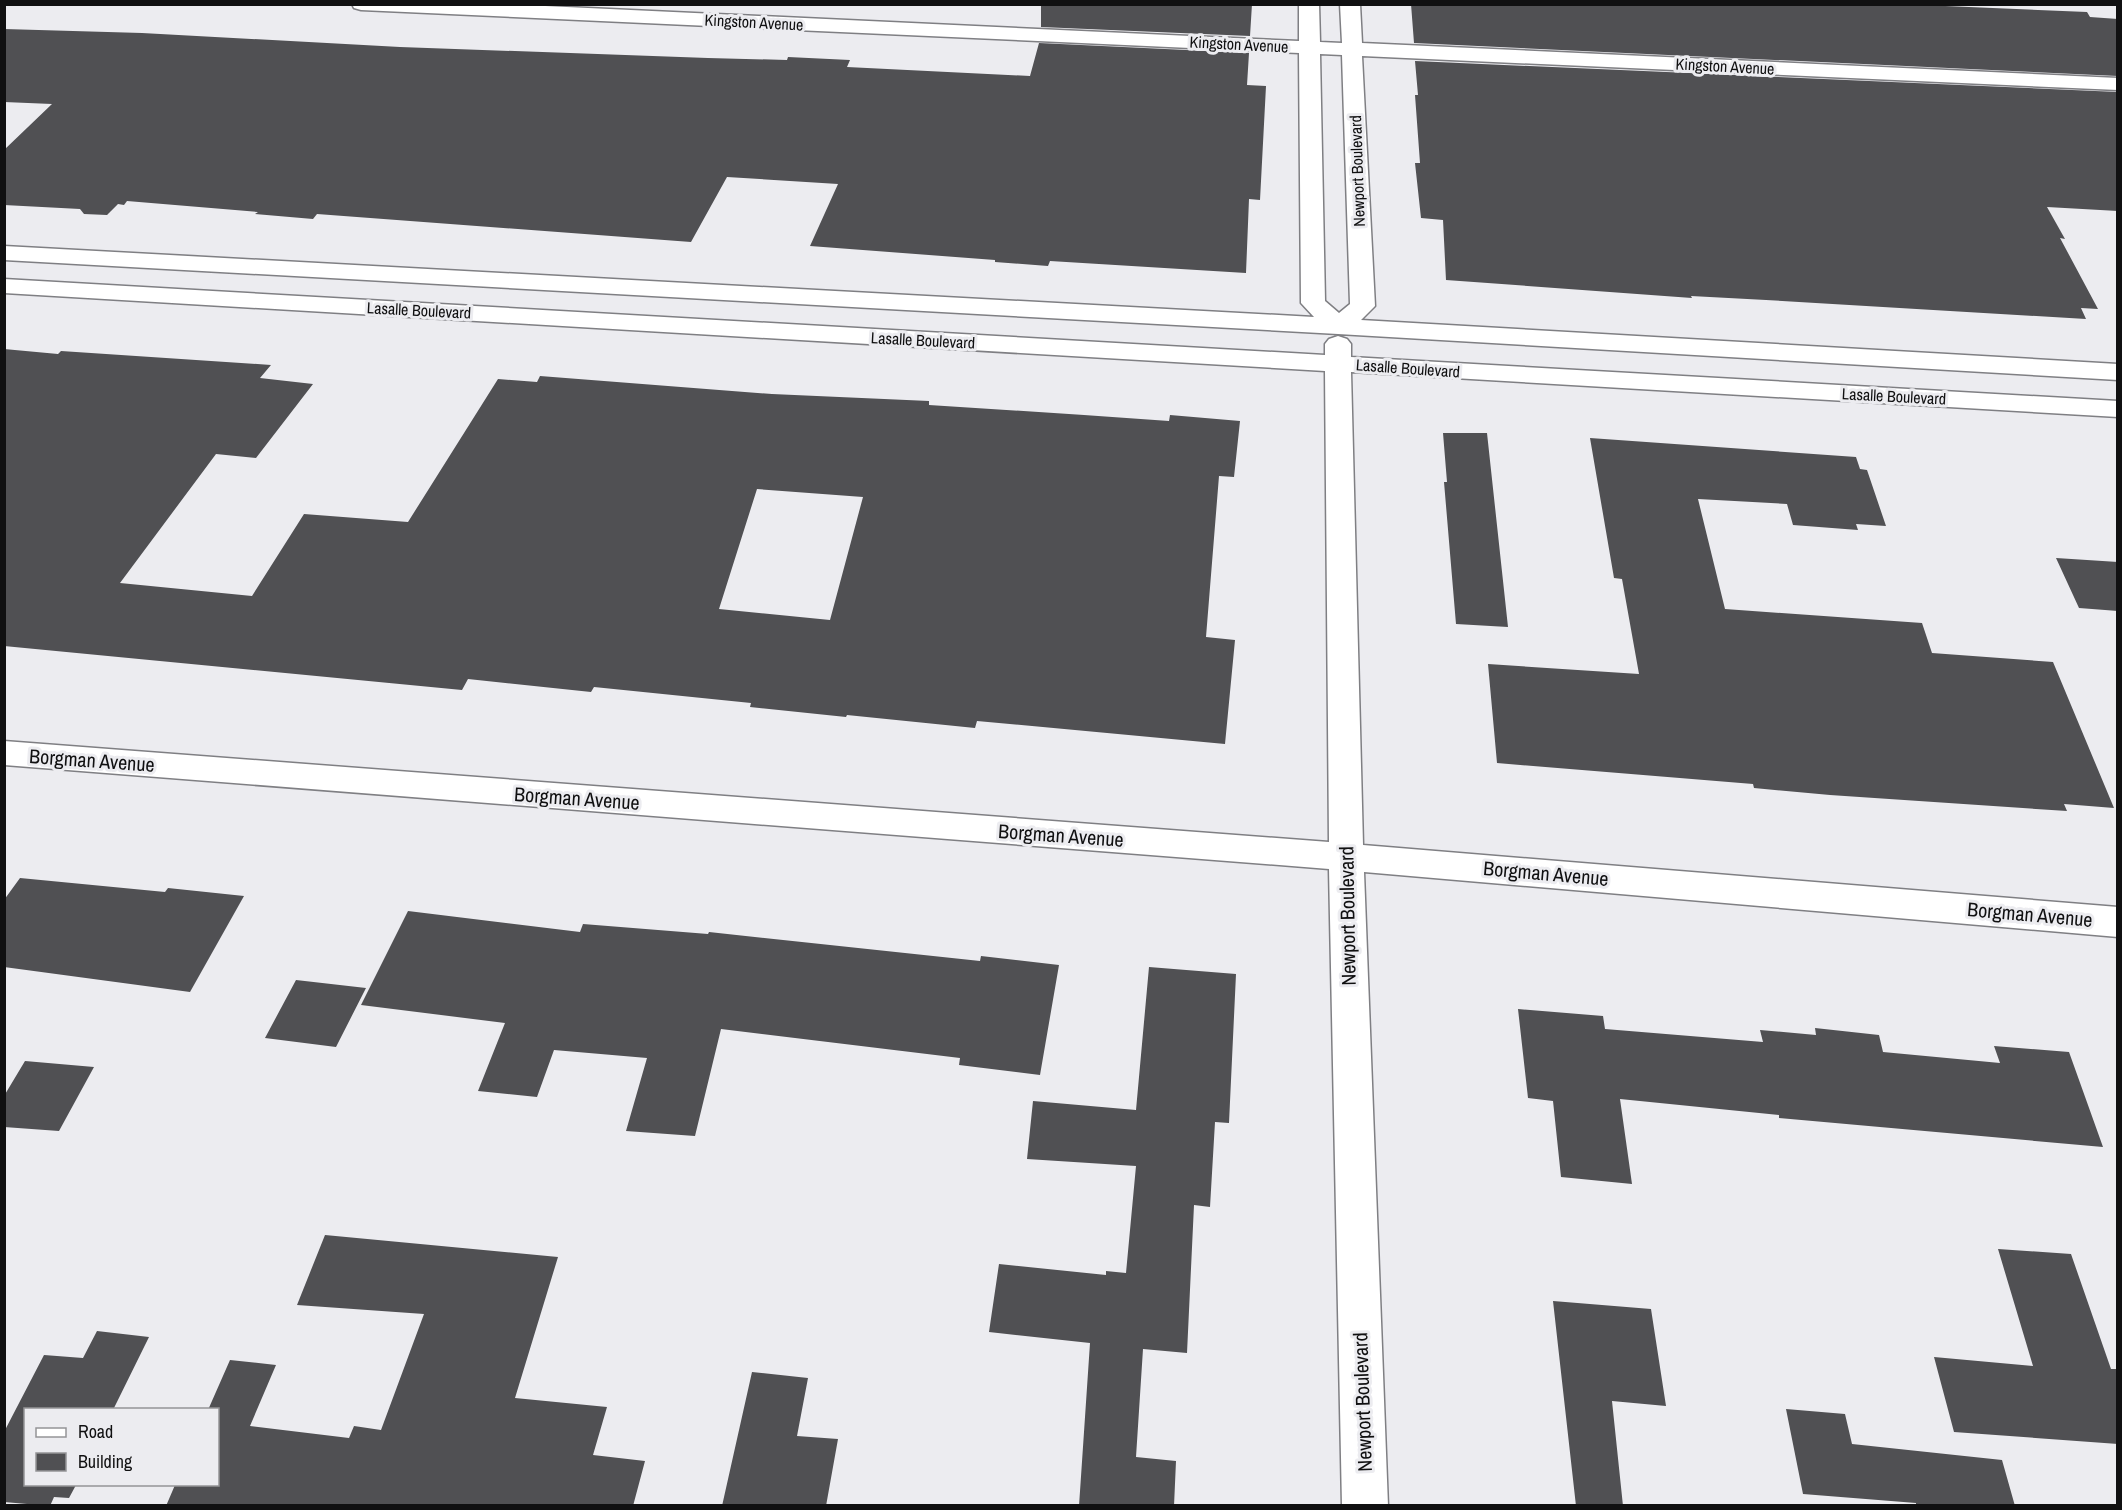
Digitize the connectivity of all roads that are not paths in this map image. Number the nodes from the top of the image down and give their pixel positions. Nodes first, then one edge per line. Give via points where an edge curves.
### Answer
1 (361, 4) edge
2 (1309, 4) edge
3 (1350, 4) edge
4 (1308, 47) junction
5 (1352, 49) junction
6 (2118, 84) edge
7 (4, 253) edge
8 (167, 262) junction
9 (4, 286) edge
10 (714, 292) junction
11 (140, 294) junction
12 (1338, 326) junction
13 (699, 327) junction
14 (1338, 364) junction
15 (2118, 372) edge
16 (2118, 409) edge
17 (4, 753) edge
18 (1346, 857) junction
19 (2118, 922) edge
20 (1365, 1506) edge

1 - 4 street, Kingston Avenue
2 - 4 street
3 - 5 street, Newport Boulevard
4 - 5 street, Kingston Avenue
4 - 12 street via 1313,303
5 - 6 street, Kingston Avenue
5 - 12 street, Newport Boulevard via 1363,306
7 - 8 street, Lasalle Boulevard
8 - 10 street, Lasalle Boulevard
8 - 11 street
9 - 11 street, Lasalle Boulevard
10 - 12 street, Lasalle Boulevard
10 - 13 street
11 - 13 street, Lasalle Boulevard
12 - 14 street, Newport Boulevard
12 - 15 street, Lasalle Boulevard
13 - 14 street, Lasalle Boulevard
14 - 16 street, Lasalle Boulevard
14 - 18 street, Newport Boulevard
17 - 18 street, Borgman Avenue
18 - 19 street, Borgman Avenue
18 - 20 street, Newport Boulevard

